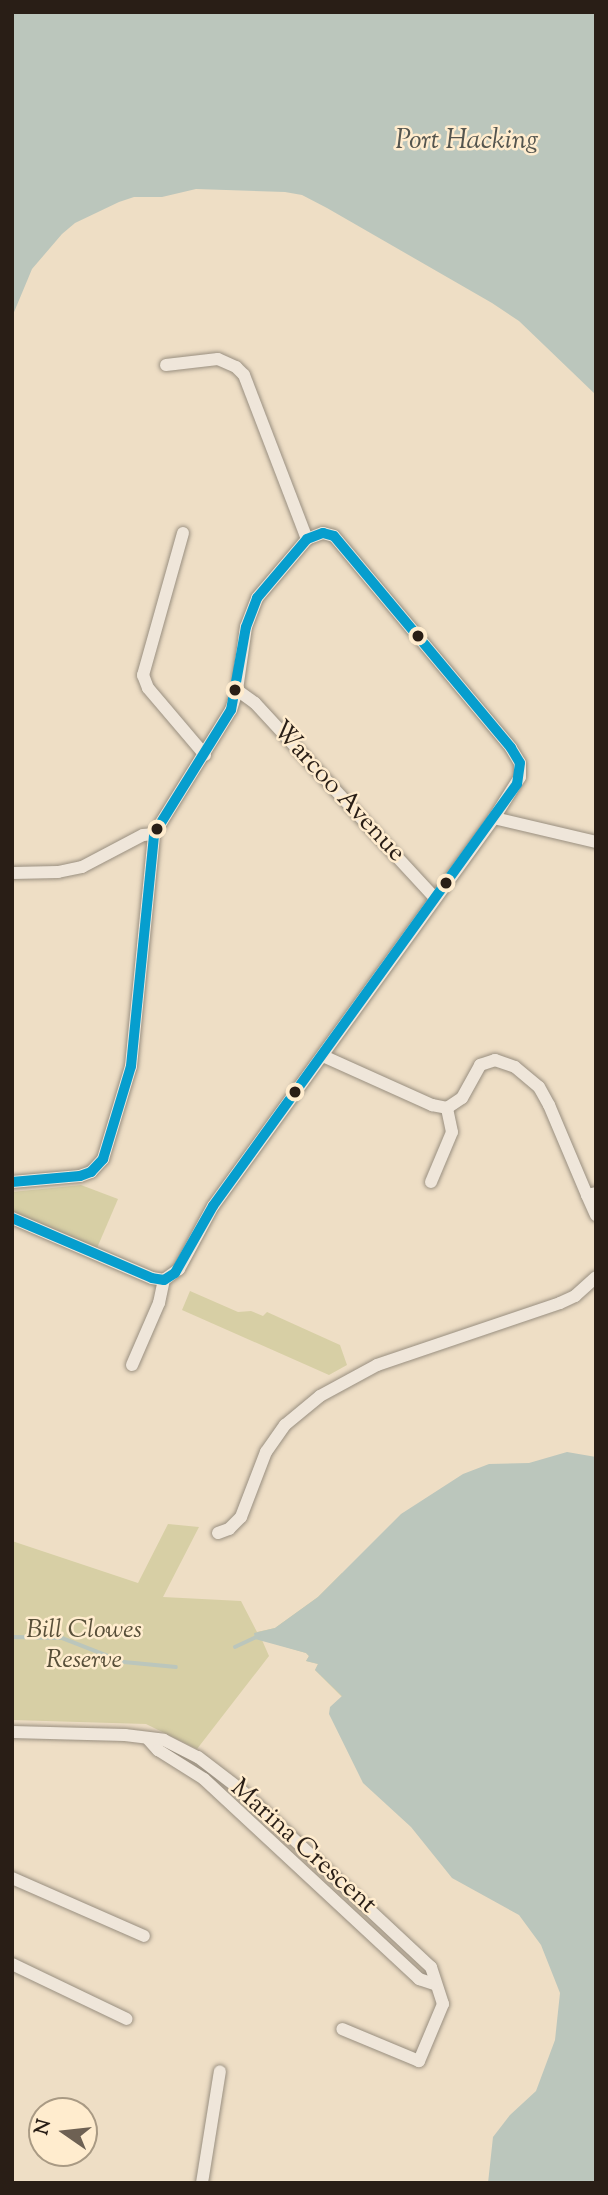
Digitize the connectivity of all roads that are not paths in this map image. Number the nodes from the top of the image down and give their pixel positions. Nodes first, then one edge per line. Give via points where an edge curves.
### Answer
1 (166, 365) dead end
2 (183, 533) dead end
3 (307, 540) junction
4 (237, 690) junction
5 (205, 755) junction
6 (494, 818) junction
7 (154, 834) junction
8 (596, 842) edge
9 (12, 873) edge
10 (435, 898) junction
11 (323, 1056) junction
12 (447, 1108) junction
13 (12, 1182) edge
14 (432, 1182) dead end
15 (591, 1194) edge
16 (596, 1215) edge
17 (12, 1217) edge
18 (596, 1277) edge
19 (164, 1280) junction
20 (132, 1365) dead end
21 (218, 1533) dead end
22 (12, 1732) edge
23 (148, 1739) junction
24 (12, 1878) edge
25 (144, 1936) dead end
26 (12, 1964) edge
27 (434, 1984) junction
28 (127, 2019) dead end
29 (342, 2029) dead end
30 (220, 2071) dead end
31 (202, 2183) edge

1 - 3 street via 218,359 244,376
2 - 5 street via 143,675 148,688
3 - 4 street via 257,598 246,627
3 - 6 street via 323,533 340,542 518,757 520,777
4 - 5 street
4 - 10 street, Warcoo Avenue via 255,703
5 - 7 street
6 - 8 street
6 - 10 street
7 - 9 street via 143,835 82,867
7 - 13 street via 131,1066 108,1148 90,1172 66,1179
10 - 11 street
11 - 12 street
11 - 19 street via 213,1206 176,1273
12 - 14 street via 452,1132
12 - 15 street via 462,1098 480,1065 495,1060 515,1067 539,1087 550,1105
15 - 16 street
17 - 19 street
18 - 21 street via 560,1303 377,1365 320,1396 285,1426 266,1452 241,1517 229,1530
19 - 20 street
22 - 23 street, Marina Crescent
23 - 27 street, Marina Crescent via 204,1779 419,1979
23 - 27 street, Marina Crescent via 164,1740 185,1750 241,1790 431,1967
24 - 25 street
26 - 28 street
27 - 29 street, Marina Crescent via 441,1993 442,2009 419,2062
30 - 31 street

